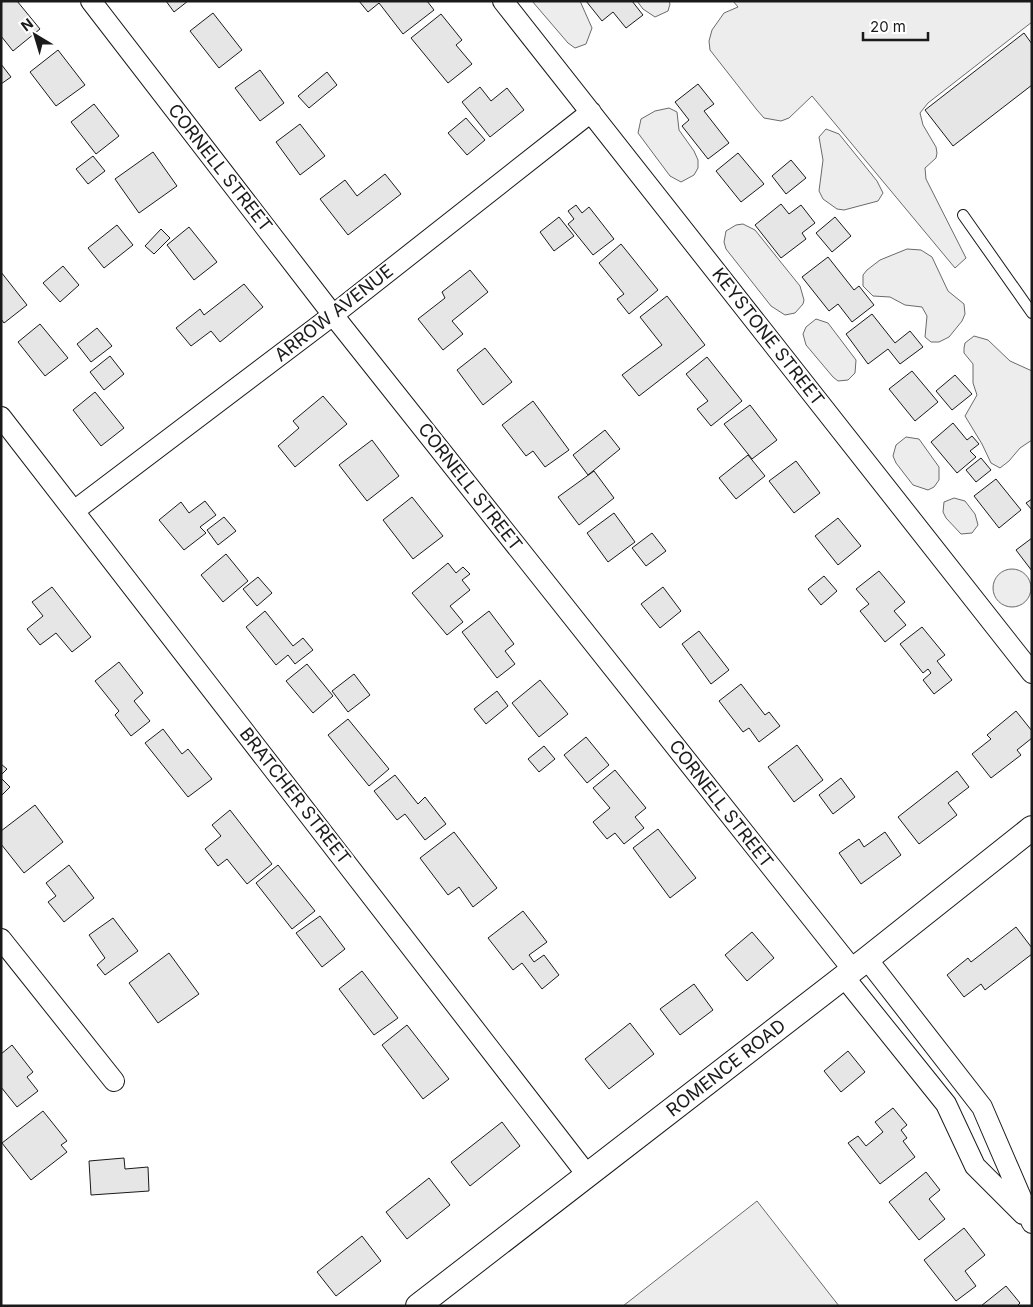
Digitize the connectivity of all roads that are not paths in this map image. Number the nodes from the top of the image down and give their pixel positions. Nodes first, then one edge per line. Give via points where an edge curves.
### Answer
1 (91, 1) edge
2 (504, 1) edge
3 (591, 112) junction
4 (963, 215) dead end
5 (1032, 313) edge
6 (333, 315) junction
7 (1, 417) edge
8 (74, 511) junction
9 (1032, 673) edge
10 (1032, 828) edge
11 (1, 939) edge
12 (854, 969) junction
13 (114, 1081) dead end
14 (588, 1176) junction
15 (1031, 1221) edge
16 (418, 1306) edge

1 - 6 street, CORNELL STREET
2 - 3 street, KEYSTONE STREET
3 - 6 street, ARROW AVENUE
3 - 9 street, KEYSTONE STREET
4 - 5 lane
6 - 8 street, ARROW AVENUE
6 - 12 street, CORNELL STREET
7 - 8 street, BRATCHER STREET
8 - 14 street, BRATCHER STREET
10 - 12 street, ROMENCE ROAD
11 - 13 street
12 - 14 street, ROMENCE ROAD
12 - 15 street via 946,1104 975,1166
12 - 15 street via 982,1106
14 - 16 street, ROMENCE ROAD

